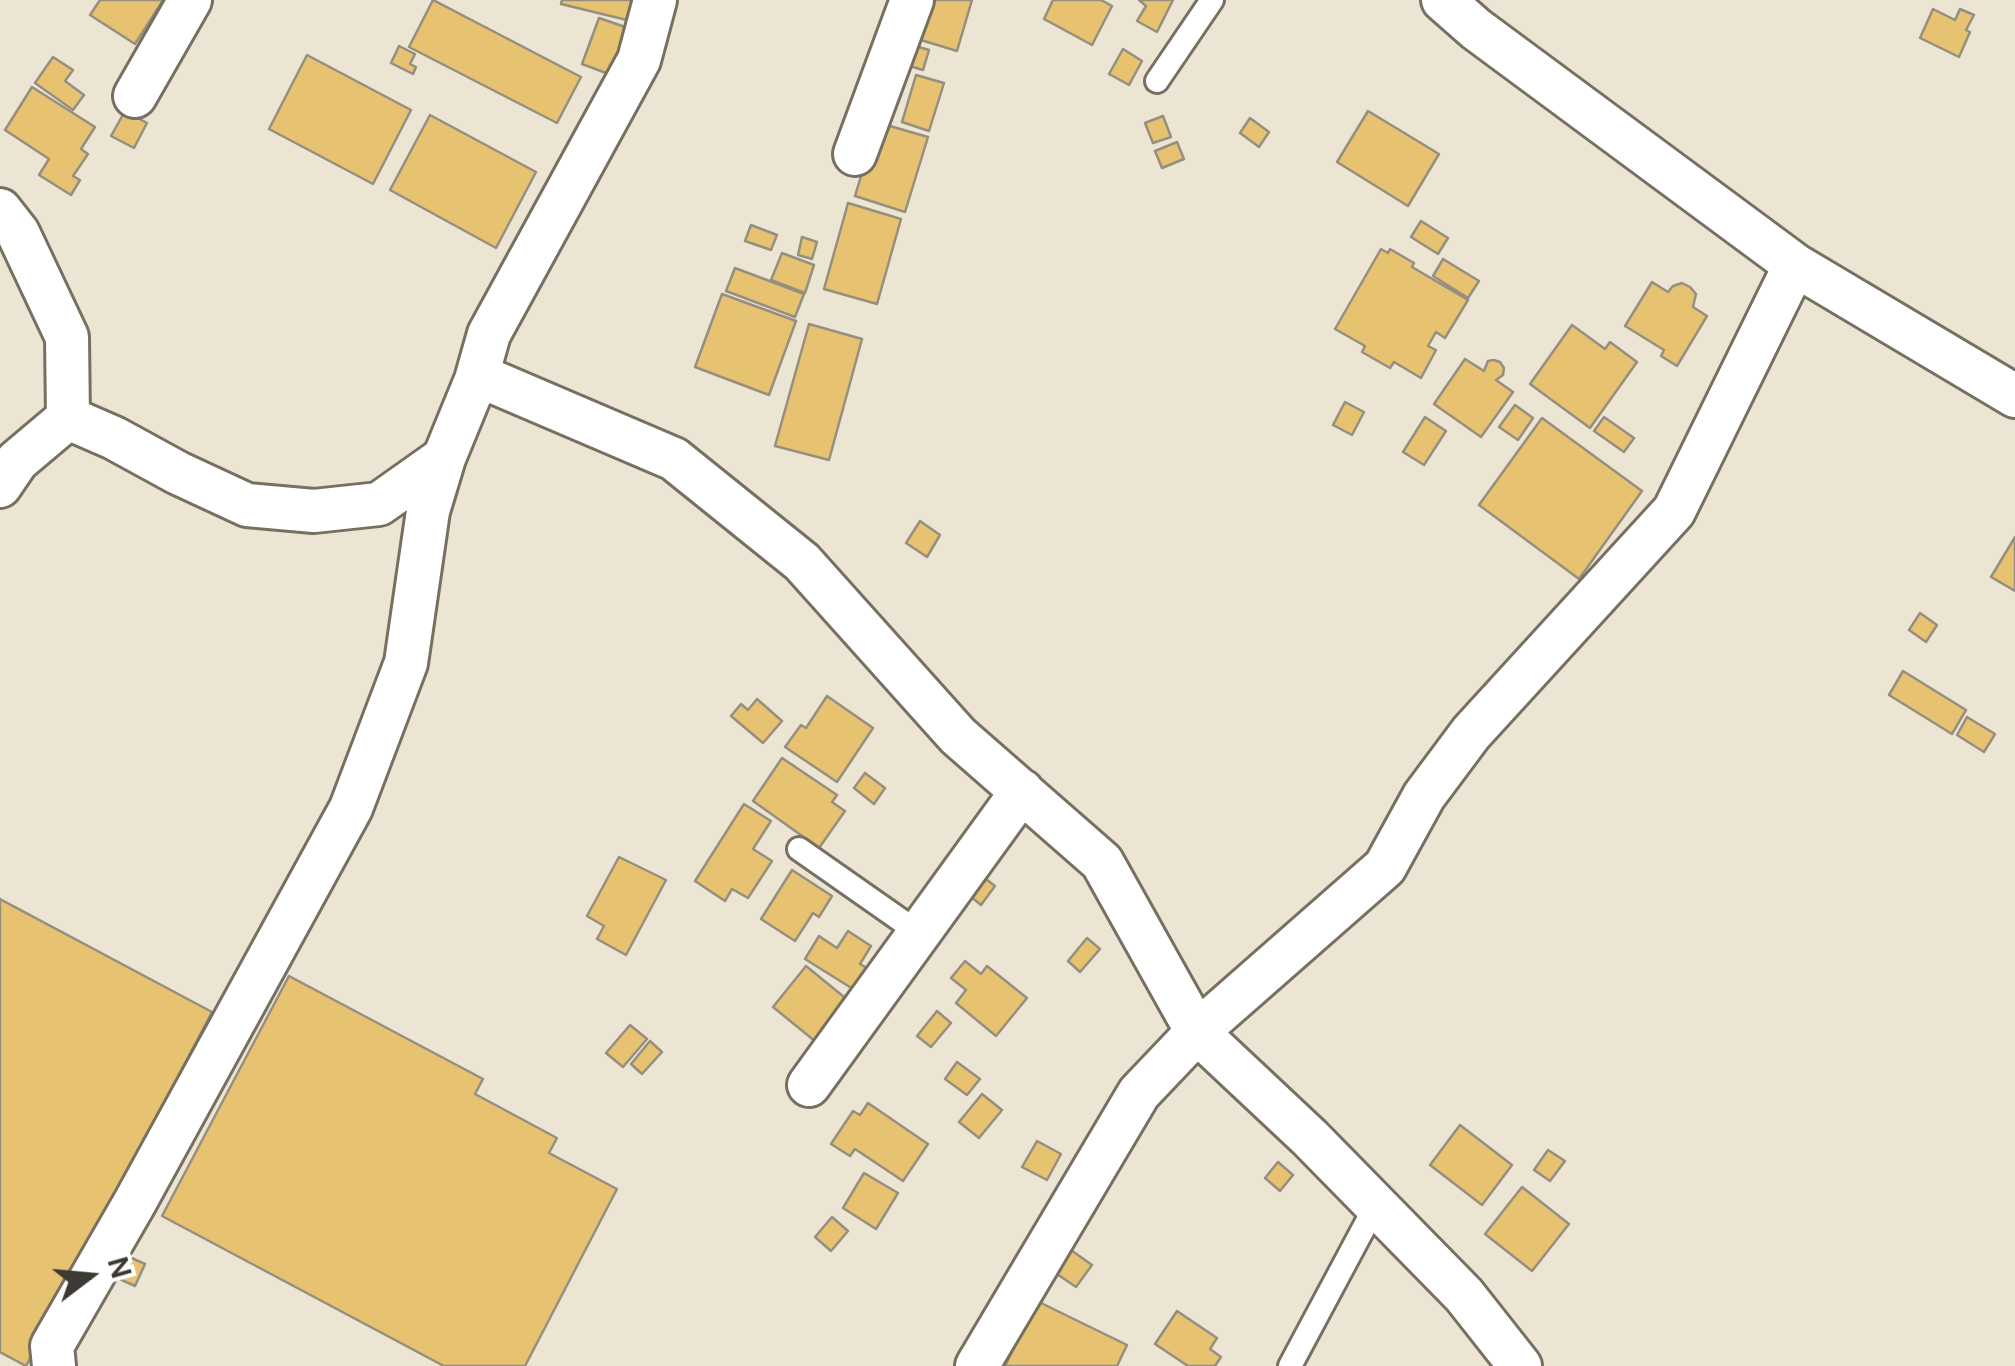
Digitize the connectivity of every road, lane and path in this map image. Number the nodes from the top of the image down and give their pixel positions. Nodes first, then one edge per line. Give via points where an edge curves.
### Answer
1 (190, 0) edge
2 (655, 0) edge
3 (912, 0) edge
4 (1212, 0) edge
5 (1443, 0) edge
6 (1483, 14) edge
7 (1157, 81) dead end
8 (135, 96) dead end
9 (855, 154) dead end
10 (0, 210) edge
11 (1795, 265) junction
12 (476, 380) junction
13 (2015, 396) edge
14 (68, 418) junction
15 (444, 458) junction
16 (0, 486) edge
17 (1022, 791) junction
18 (800, 848) dead end
19 (919, 933) junction
20 (1196, 1032) junction
21 (809, 1085) dead end
22 (1376, 1205) junction
23 (54, 1366) edge
24 (977, 1366) edge
25 (1290, 1366) edge
26 (1520, 1366) edge

1 - 8 street
2 - 12 street via 639,60 489,334
3 - 9 street
4 - 7 lane
5 - 6 street
6 - 11 street
10 - 14 street via 18,233 67,337
11 - 13 street
11 - 20 street via 1674,511 1471,733 1424,796 1386,867
12 - 15 street
12 - 17 street via 496,382 674,459 802,562 958,736
14 - 15 street via 247,505 314,511 379,504
14 - 16 street via 17,461
15 - 23 street via 428,511 406,662 350,808 52,1346
17 - 19 street
17 - 20 street via 1102,862
18 - 19 lane
19 - 21 street
20 - 22 street
20 - 24 street via 1138,1093
22 - 25 lane
22 - 26 street via 1464,1295

